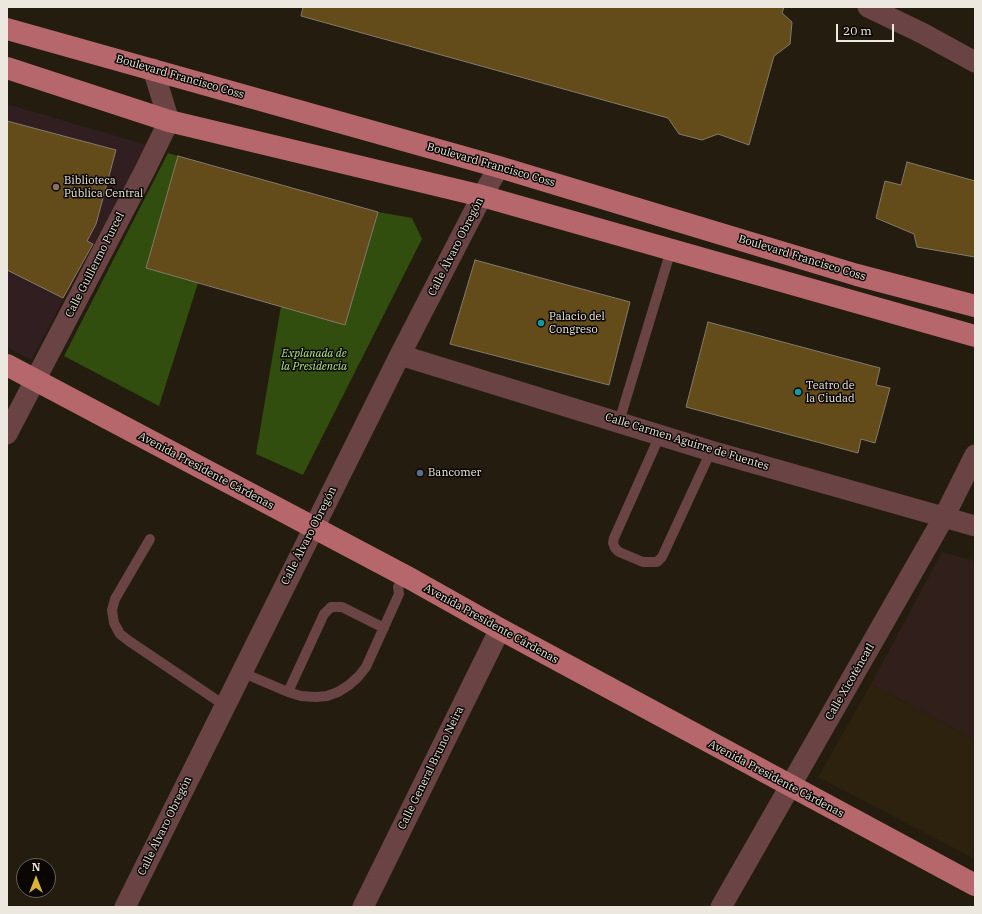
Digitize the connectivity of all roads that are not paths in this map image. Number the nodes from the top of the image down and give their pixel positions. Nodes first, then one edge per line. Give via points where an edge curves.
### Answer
1 (868, 7) edge
2 (7, 28) edge
3 (7, 40) edge
4 (85, 51) junction
5 (975, 62) edge
6 (7, 68) edge
7 (153, 70) junction
8 (169, 120) junction
9 (499, 167) junction
10 (482, 196) junction
11 (671, 250) junction
12 (854, 289) junction
13 (975, 306) edge
14 (975, 336) edge
15 (400, 355) junction
16 (7, 365) edge
17 (35, 380) junction
18 (618, 422) junction
19 (7, 434) edge
20 (660, 435) junction
21 (711, 451) junction
22 (975, 455) edge
23 (944, 517) junction
24 (975, 526) edge
25 (313, 528) junction
26 (150, 539) dead end
27 (404, 583) junction
28 (384, 628) junction
29 (500, 629) junction
30 (241, 672) junction
31 (288, 692) junction
32 (224, 705) junction
33 (790, 786) junction
34 (975, 885) edge
35 (124, 907) edge
36 (362, 907) edge
37 (721, 907) edge

1 - 5 street
2 - 4 main road, Boulevard Francisco Coss
3 - 4 main road
4 - 7 main road, Boulevard Francisco Coss
6 - 8 main road, Boulevard Francisco Coss
7 - 8 street
7 - 9 main road, Boulevard Francisco Coss
8 - 10 main road, Boulevard Francisco Coss
8 - 17 street, Calle Guillermo Purcel
9 - 10 street, Calle Álvaro Obregón
9 - 12 main road, Boulevard Francisco Coss
10 - 11 main road, Boulevard Francisco Coss
10 - 15 street, Calle Álvaro Obregón
11 - 12 main road, Boulevard Francisco Coss
11 - 18 lane
12 - 13 main road, Boulevard Francisco Coss
12 - 14 main road, Boulevard Francisco Coss
15 - 18 street, Calle Carmen Aguirre de Fuentes
15 - 25 street, Calle Álvaro Obregón
16 - 17 main road, Avenida Presidente Cárdenas
17 - 19 street, Calle Guillermo Purcel
17 - 25 main road, Avenida Presidente Cárdenas
18 - 20 street, Calle Carmen Aguirre de Fuentes
20 - 21 street, Calle Carmen Aguirre de Fuentes
20 - 21 lane via 613,543 619,552 643,562 657,562 662,557
21 - 23 street, Calle Carmen Aguirre de Fuentes
22 - 23 street, Calle Xicoténcatl
23 - 24 street, Calle Carmen Aguirre de Fuentes
23 - 33 street, Calle Xicoténcatl
25 - 27 main road, Avenida Presidente Cárdenas
25 - 30 street, Calle Álvaro Obregón
26 - 32 lane via 115,598 112,610 114,623 120,634 129,641
27 - 28 lane
27 - 29 main road, Avenida Presidente Cárdenas
28 - 31 lane via 366,667 349,686 338,692 316,697
28 - 31 lane via 342,607 331,607 324,614
29 - 33 main road, Avenida Presidente Cárdenas
29 - 36 street, Calle General Bruno Neira
30 - 31 lane
30 - 32 street, Calle Álvaro Obregón
32 - 35 street, Calle Álvaro Obregón
33 - 34 main road, Avenida Presidente Cárdenas
33 - 37 street, Calle Xicoténcatl

